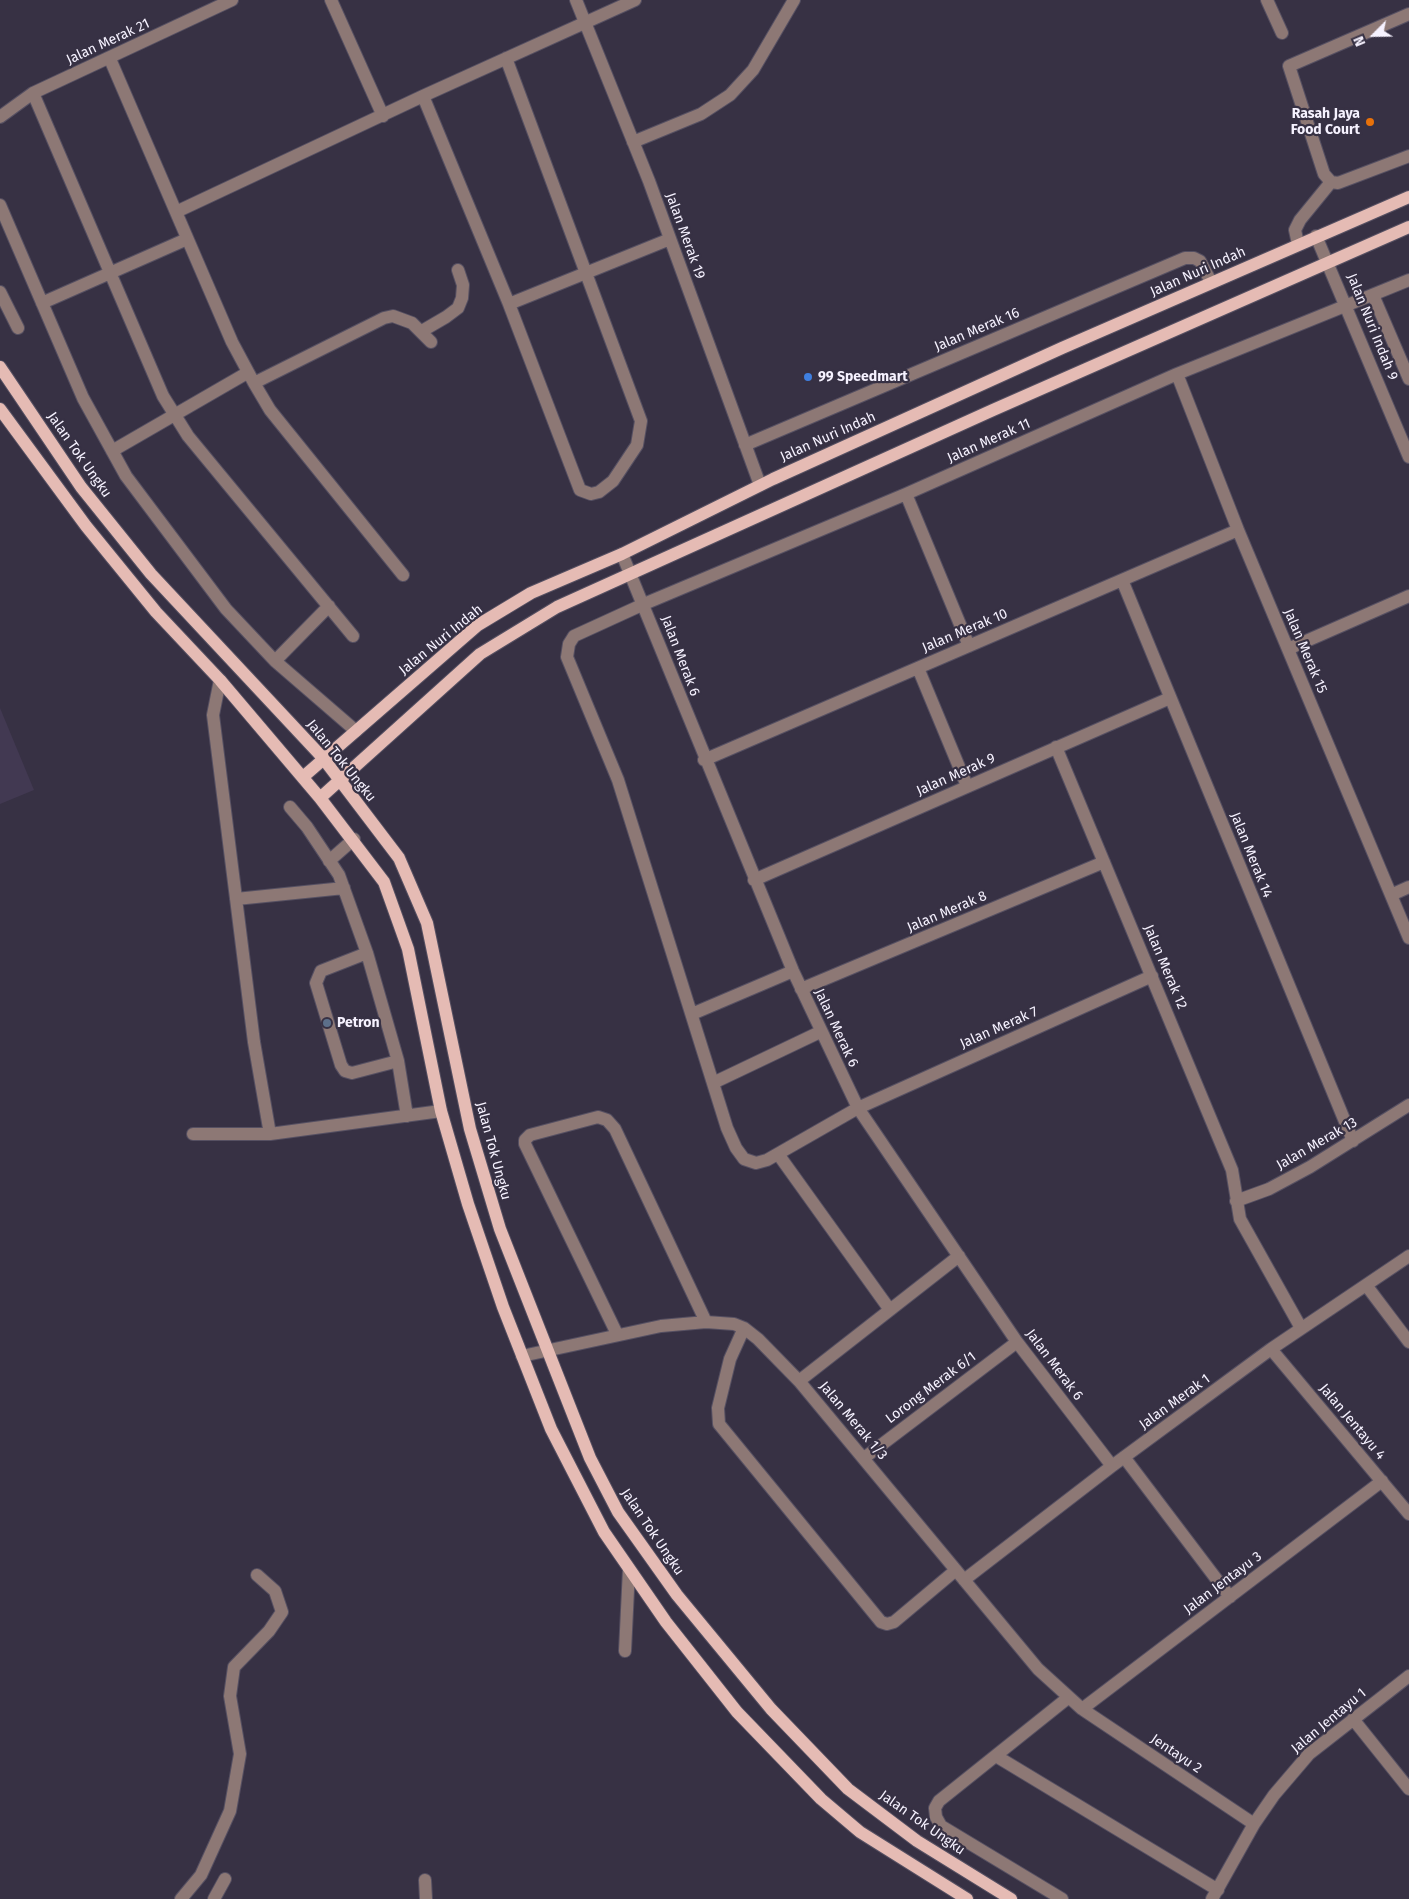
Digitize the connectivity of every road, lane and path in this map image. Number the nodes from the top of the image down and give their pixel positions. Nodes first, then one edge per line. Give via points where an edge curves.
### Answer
1 (232, 0) edge
2 (331, 0) edge
3 (576, 0) edge
4 (635, 0) edge
5 (794, 0) edge
6 (1267, 0) edge
7 (1409, 14) edge
8 (584, 22) junction
9 (1282, 33) dead end
10 (506, 58) junction
11 (110, 59) junction
12 (33, 93) junction
13 (424, 96) junction
14 (383, 116) junction
15 (0, 117) edge
16 (633, 142) junction
17 (1409, 156) edge
18 (1388, 165) junction
19 (1409, 167) edge
20 (1331, 182) junction
21 (1409, 197) edge
22 (0, 205) edge
23 (176, 212) junction
24 (1409, 227) edge
25 (1316, 236) junction
26 (187, 239) junction
27 (670, 239) junction
28 (1298, 244) junction
29 (1329, 262) junction
30 (458, 270) dead end
31 (110, 272) junction
32 (587, 274) junction
33 (1409, 280) edge
34 (1212, 282) junction
35 (0, 292) edge
36 (1373, 295) junction
37 (42, 303) junction
38 (509, 304) junction
39 (1347, 305) junction
40 (18, 328) dead end
41 (422, 331) junction
42 (431, 342) dead end
43 (0, 367) edge
44 (1177, 374) junction
45 (251, 378) junction
46 (1409, 379) edge
47 (0, 409) edge
48 (174, 415) junction
49 (745, 444) junction
50 (112, 451) junction
51 (1409, 457) edge
52 (760, 485) junction
53 (906, 494) junction
54 (1238, 530) junction
55 (622, 554) junction
56 (403, 575) dead end
57 (632, 575) junction
58 (1122, 580) junction
59 (1409, 596) edge
60 (644, 604) junction
61 (329, 606) junction
62 (353, 636) dead end
63 (969, 646) junction
64 (1288, 649) junction
65 (275, 661) junction
66 (918, 668) junction
67 (220, 680) junction
68 (1170, 698) junction
69 (356, 730) junction
70 (1056, 747) junction
71 (323, 758) junction
72 (704, 760) junction
73 (303, 777) junction
74 (339, 780) junction
75 (967, 786) junction
76 (320, 798) junction
77 (290, 807) dead end
78 (354, 839) junction
79 (329, 861) junction
80 (1104, 862) junction
81 (754, 880) junction
82 (1409, 887) edge
83 (344, 888) junction
84 (1391, 895) junction
85 (236, 899) junction
86 (1409, 938) edge
87 (367, 953) junction
88 (793, 972) junction
89 (1152, 976) junction
90 (801, 989) junction
91 (692, 1014) junction
92 (820, 1032) junction
93 (398, 1062) junction
94 (713, 1083) junction
95 (1409, 1105) edge
96 (858, 1108) junction
97 (441, 1111) junction
98 (407, 1116) junction
99 (193, 1134) dead end
100 (270, 1134) junction
101 (1353, 1141) junction
102 (778, 1154) junction
103 (744, 1160) joint
104 (1236, 1201) junction
105 (959, 1256) junction
106 (1409, 1256) edge
107 (1366, 1285) junction
108 (890, 1310) junction
109 (706, 1322) junction
110 (744, 1328) junction
111 (1301, 1328) junction
112 (617, 1334) junction
113 (1016, 1342) junction
114 (1409, 1342) edge
115 (1271, 1349) junction
116 (548, 1350) junction
117 (522, 1356) junction
118 (798, 1381) junction
119 (1124, 1457) junction
120 (864, 1458) junction
121 (1112, 1466) junction
122 (1382, 1481) junction
123 (1409, 1514) edge
124 (629, 1569) junction
125 (258, 1575) dead end
126 (960, 1575) junction
127 (1230, 1596) junction
128 (625, 1651) dead end
129 (1409, 1676) edge
130 (1069, 1697) junction
131 (1082, 1709) junction
132 (1353, 1718) junction
133 (996, 1756) junction
134 (1409, 1789) edge
135 (1254, 1824) junction
136 (225, 1879) dead end
137 (425, 1880) dead end
138 (1215, 1894) edge
139 (181, 1899) edge
140 (214, 1899) edge
141 (426, 1899) edge
142 (967, 1899) edge
143 (1011, 1899) edge
144 (1062, 1899) edge

1 - 11 street, Jalan Merak 21
2 - 14 street
3 - 8 street, Jalan Merak 19
4 - 8 street
5 - 16 street via 753,70 730,95 701,114
6 - 9 street
7 - 20 street via 1289,66 1324,174
8 - 10 street
8 - 16 street, Jalan Merak 19
10 - 13 street
10 - 32 street
11 - 12 street, Jalan Merak 21
11 - 23 street
12 - 15 street, Jalan Merak 21
12 - 31 street
13 - 14 street
13 - 38 street
14 - 23 street
16 - 27 street, Jalan Merak 19
17 - 18 street
18 - 19 street
18 - 20 street via 1338,183
20 - 28 street via 1300,220 1295,230
21 - 25 main road, Jalan Nuri Indah
22 - 37 street
23 - 26 street
24 - 29 main road
25 - 28 main road, Jalan Nuri Indah
25 - 29 street, Jalan Nuri Indah 9
26 - 31 street
26 - 45 street
27 - 32 street
27 - 49 street, Jalan Merak 19
28 - 34 main road, Jalan Nuri Indah
29 - 39 street, Jalan Nuri Indah 9
29 - 57 main road
30 - 41 street via 463,285 458,308
31 - 37 street
31 - 48 street
32 - 38 street
32 - 38 street via 641,421 637,445 613,481 599,492 591,494 580,490
33 - 36 street, Jalan Merak 11
34 - 49 street, Jalan Merak 16 via 1200,261 1185,258
34 - 52 main road, Jalan Nuri Indah
35 - 40 street
36 - 39 street, Jalan Merak 11
36 - 46 street
37 - 50 street via 83,398
39 - 44 street, Jalan Merak 11
39 - 51 street, Jalan Nuri Indah 9
41 - 42 street
41 - 45 street via 404,319 384,318
43 - 71 main road, Jalan Tok Ungku via 81,487 151,574
44 - 53 street, Jalan Merak 11
44 - 54 street, Jalan Merak 15
45 - 48 street
45 - 56 street via 270,410
47 - 67 main road via 86,526 156,612
48 - 50 street
48 - 61 street
49 - 52 street, Jalan Merak 19
50 - 65 street via 126,476 226,609
52 - 55 main road, Jalan Nuri Indah
53 - 60 street, Jalan Merak 11
53 - 63 street
54 - 58 street, Jalan Merak 10
54 - 64 street, Jalan Merak 15
55 - 57 street, Jalan Merak 6
55 - 69 main road, Jalan Nuri Indah via 530,593 478,625
57 - 60 street, Jalan Merak 6
57 - 74 main road via 558,607 480,654
58 - 63 street, Jalan Merak 10
58 - 68 street, Jalan Merak 14
59 - 64 street
60 - 72 street, Jalan Merak 6
60 - 91 street, Jalan Merak 11 via 574,636 568,644 567,658 618,780
61 - 62 street
61 - 65 street
63 - 66 street, Jalan Merak 10
64 - 84 street, Jalan Merak 15
65 - 69 street
66 - 72 street, Jalan Merak 10
66 - 75 street
67 - 73 main road
67 - 85 street via 213,716
68 - 70 street, Jalan Merak 9
68 - 101 street, Jalan Merak 14
69 - 71 main road, Jalan Nuri Indah
70 - 75 street, Jalan Merak 9
70 - 80 street, Jalan Merak 12
71 - 73 main road, Jalan Nuri Indah
71 - 74 main road, Jalan Tok Ungku
72 - 81 street, Jalan Merak 6
73 - 76 main road
74 - 76 main road
74 - 116 main road, Jalan Tok Ungku via 399,858 427,923 470,1129 500,1229
75 - 81 street, Jalan Merak 9
76 - 78 main road
77 - 79 street
78 - 79 street
78 - 97 main road via 384,882 408,949
79 - 83 street
80 - 89 street, Jalan Merak 12
80 - 90 street, Jalan Merak 8
81 - 88 street, Jalan Merak 6
82 - 84 street
83 - 85 street
83 - 87 street
84 - 86 street, Jalan Merak 15
85 - 100 street via 254,1042
87 - 93 street
87 - 93 street via 321,971 316,982 345,1070 352,1073
88 - 90 street, Jalan Merak 6
88 - 91 street
89 - 96 street, Jalan Merak 7
89 - 104 street, Jalan Merak 12 via 1232,1170
90 - 92 street, Jalan Merak 6
91 - 94 street, Jalan Merak 11
92 - 94 street
92 - 96 street, Jalan Merak 6
93 - 98 street
94 - 103 street, Jalan Merak 11 via 727,1128
95 - 101 street, Jalan Merak 13
96 - 102 street, Jalan Merak 7
96 - 105 street, Jalan Merak 6
97 - 98 street
97 - 117 main road via 468,1204
98 - 100 street
99 - 100 street
101 - 104 street, Jalan Merak 13 via 1269,1189
102 - 103 street, Jalan Merak 7 via 756,1163
102 - 108 street
104 - 111 street, Jalan Merak 12 via 1250,1240
105 - 108 street
105 - 113 street, Jalan Merak 6
106 - 107 street, Jalan Merak 1
107 - 111 street, Jalan Merak 1
107 - 114 street
108 - 118 street
109 - 110 street, Jalan Merak 1/3
109 - 112 street, Jalan Merak 1/3
109 - 112 street via 615,1129 607,1120 598,1117 530,1135 525,1140 526,1148
110 - 118 street, Jalan Merak 1/3
110 - 126 street, Jalan Merak 1 via 730,1359 718,1408 719,1424 881,1622 894,1622
111 - 115 street, Jalan Merak 1
112 - 116 street, Jalan Merak 1/3
113 - 120 street, Lorong Merak 6/1
113 - 121 street, Jalan Merak 6
115 - 119 street, Jalan Merak 1
115 - 122 street, Jalan Jentayu 4
116 - 117 street, Jalan Merak 1/3
116 - 143 main road, Jalan Tok Ungku via 590,1458 618,1512 677,1595 771,1710 848,1789 917,1841
117 - 124 main road via 550,1429 604,1532
118 - 120 street, Jalan Merak 1/3
119 - 121 street, Jalan Merak 1
119 - 127 street
120 - 126 street, Jalan Merak 1/3
121 - 126 street, Jalan Merak 1
122 - 123 street, Jalan Jentayu 4
122 - 127 street, Jalan Jentayu 3
124 - 128 street
124 - 142 main road via 737,1712 821,1799 860,1832
125 - 139 street via 275,1591 282,1612 269,1631 234,1667 230,1696 240,1754 230,1811 201,1875
126 - 130 street, Jalan Merak 1/3 via 1038,1669
127 - 131 street, Jalan Jentayu 3
129 - 132 street, Jalan Jentayu 1
130 - 131 street, Jalan Merak 1/3
130 - 133 street
131 - 135 street, Jentayu 2
132 - 134 street
132 - 135 street, Jalan Jentayu 1 via 1309,1754
133 - 138 street
133 - 144 street via 939,1800 935,1808 936,1817 941,1826
135 - 138 street, Jalan Jentayu 1
136 - 140 street
137 - 141 street

